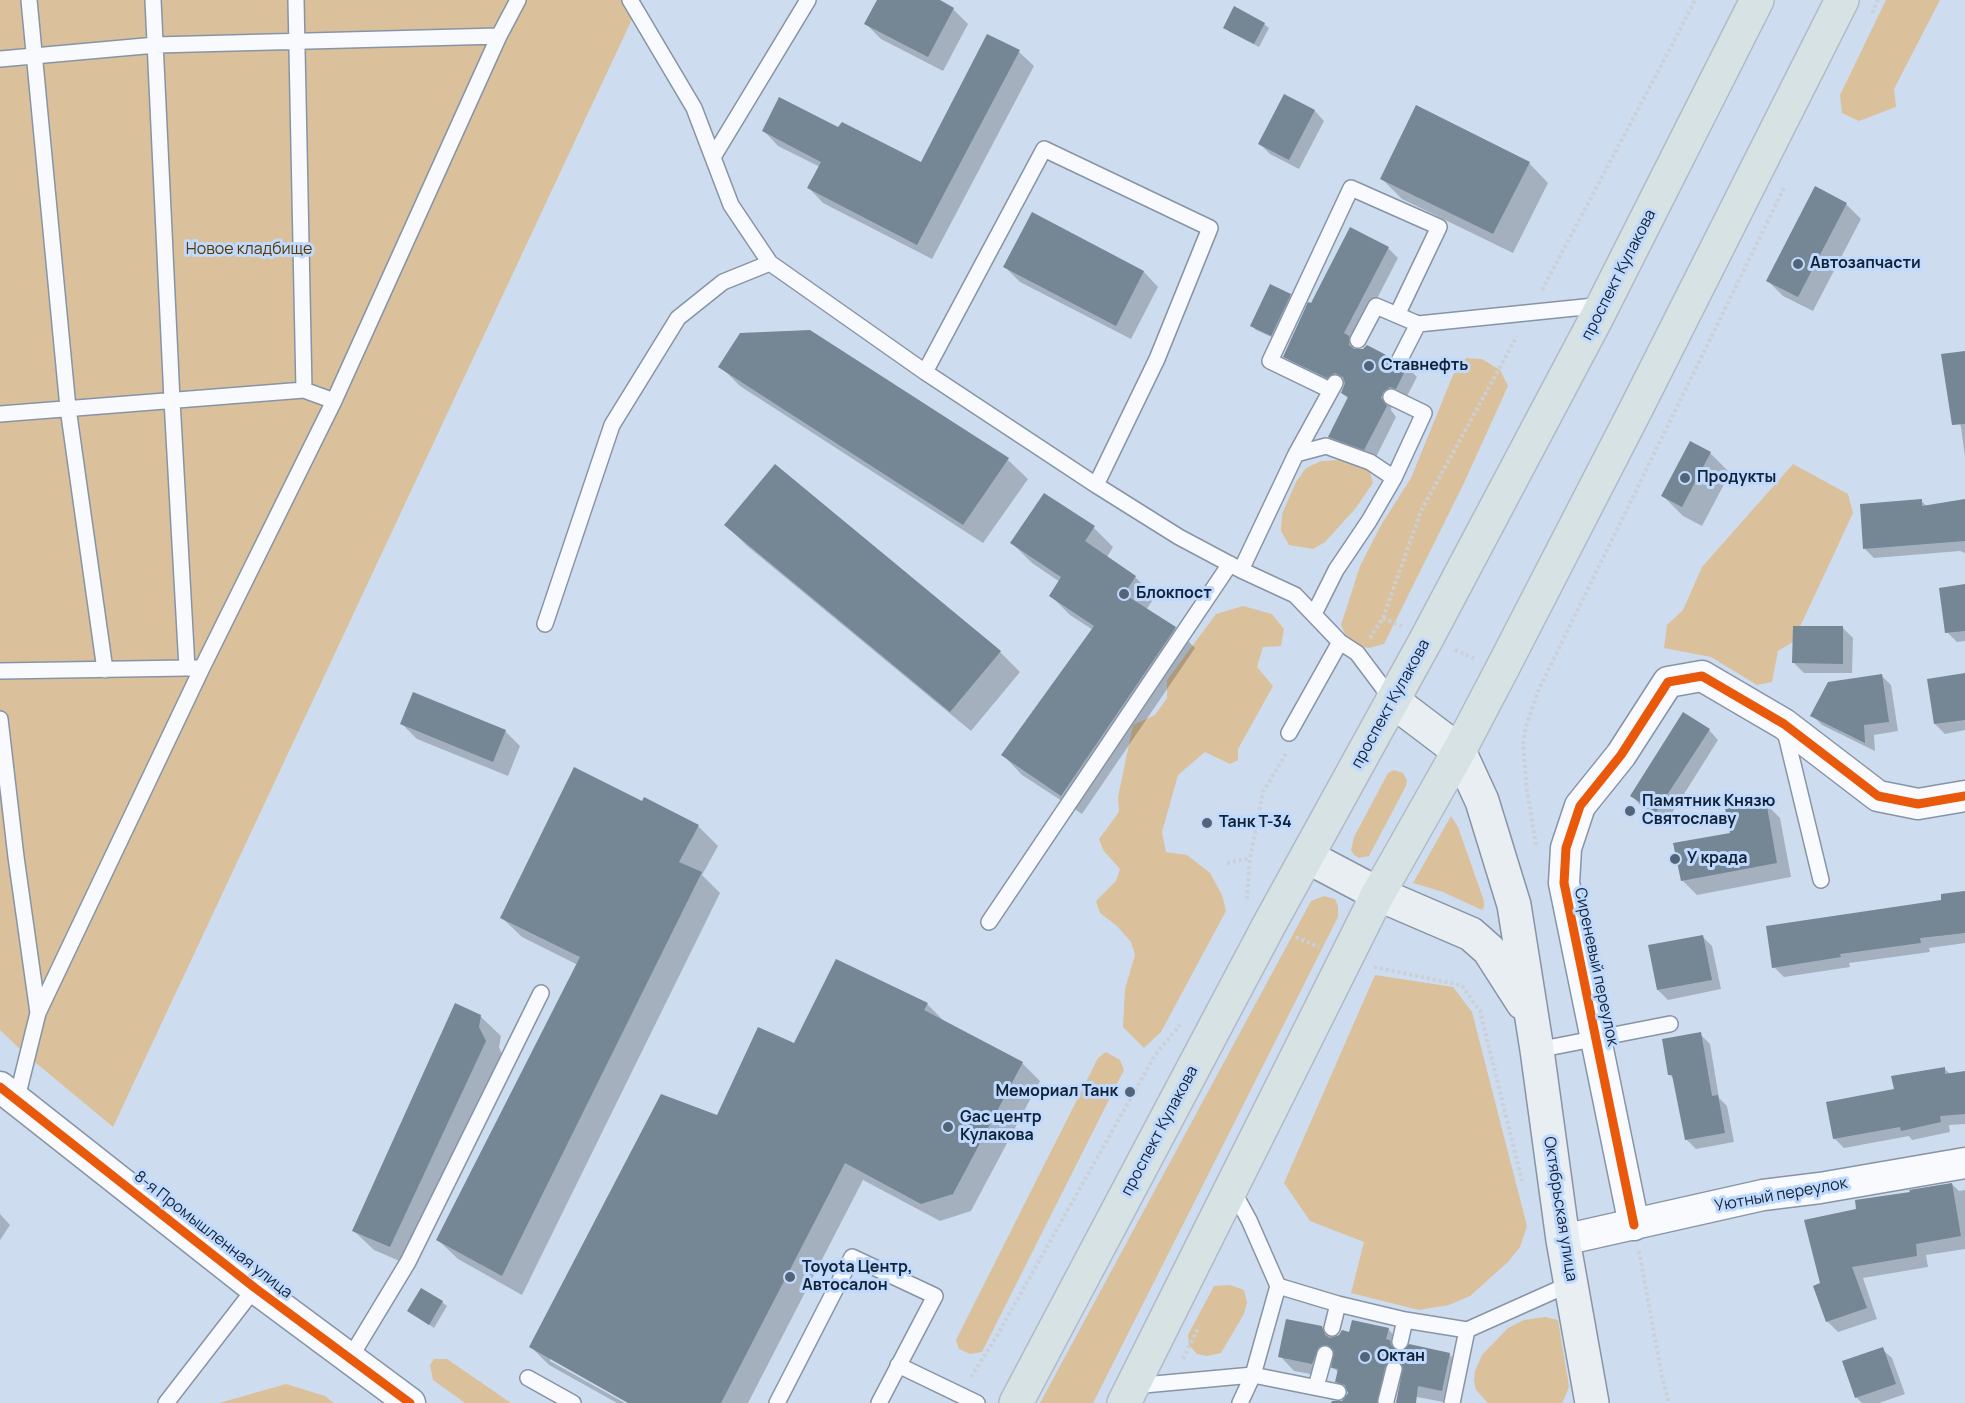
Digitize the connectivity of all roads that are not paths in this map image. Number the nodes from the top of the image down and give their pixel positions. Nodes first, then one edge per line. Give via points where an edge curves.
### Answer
1 (29, 0) edge
2 (153, 0) edge
3 (296, 0) edge
4 (518, 0) edge
5 (630, 0) edge
6 (808, 0) edge
7 (1757, 0) edge
8 (1842, 0) edge
9 (499, 36) junction
10 (297, 42) junction
11 (156, 45) junction
12 (34, 55) junction
13 (0, 59) edge
14 (713, 157) junction
15 (770, 263) junction
16 (1604, 306) junction
17 (1397, 315) junction
18 (1418, 324) junction
19 (1358, 340) dead end
20 (1399, 361) dead end
21 (925, 372) junction
22 (304, 390) junction
23 (1391, 397) dead end
24 (172, 399) junction
25 (334, 401) junction
26 (69, 408) junction
27 (0, 414) edge
28 (1296, 454) junction
29 (1394, 478) junction
30 (1096, 485) junction
31 (1236, 567) junction
32 (1314, 614) junction
33 (545, 624) dead end
34 (1340, 642) junction
35 (195, 668) junction
36 (0, 670) edge
37 (105, 670) junction
38 (1494, 684) junction
39 (1393, 701) junction
40 (0, 719) edge
41 (1784, 724) junction
42 (1291, 738) road end
43 (1459, 751) junction
44 (1965, 796) edge
45 (1482, 801) junction
46 (1308, 857) junction
47 (1821, 880) dead end
48 (1378, 894) junction
49 (989, 922) dead end
50 (540, 993) dead end
51 (38, 1013) junction
52 (1530, 1015) junction
53 (1670, 1024) dead end
54 (1596, 1040) junction
55 (1537, 1050) junction
56 (8, 1094) edge
57 (1965, 1163) edge
58 (1231, 1186) junction
59 (1634, 1226) junction
60 (1563, 1240) junction
61 (1572, 1283) junction
62 (1278, 1286) junction
63 (255, 1288) junction
64 (1338, 1304) junction
65 (1405, 1320) junction
66 (1332, 1328) dead end
67 (1467, 1330) junction
68 (1400, 1342) dead end
69 (1325, 1354) dead end
70 (350, 1358) junction
71 (898, 1365) junction
72 (1394, 1369) dead end
73 (1253, 1375) junction
74 (528, 1378) dead end
75 (1316, 1387) junction
76 (1338, 1392) dead end
77 (1128, 1395) edge
78 (1370, 1398) dead end
79 (1390, 1402) edge
80 (166, 1403) edge
81 (410, 1403) edge
82 (573, 1403) edge
83 (777, 1403) edge
84 (879, 1403) edge
85 (977, 1403) edge
86 (1016, 1403) edge
87 (1240, 1403) edge
88 (1452, 1403) edge
89 (1592, 1403) edge

1 - 12 lane
2 - 11 lane
3 - 10 lane
4 - 9 lane
5 - 14 lane via 694,108
6 - 14 lane
7 - 16 main road, проспект Кулакова
8 - 38 main road
9 - 10 lane
9 - 25 lane
10 - 11 lane
10 - 22 lane
11 - 12 lane
11 - 24 lane
12 - 13 lane
12 - 26 lane
14 - 15 lane via 731,205
15 - 21 lane
15 - 33 lane via 723,282 678,318 612,425
16 - 18 lane
16 - 39 main road, проспект Кулакова
17 - 18 lane
17 - 19 lane via 1376,306
17 - 28 lane via 1439,227 1351,188 1270,361 1332,387
18 - 20 lane
21 - 30 lane
21 - 30 lane via 1044,149 1210,228 1157,359
22 - 24 lane
22 - 25 lane
23 - 29 lane via 1424,413
24 - 26 lane
24 - 35 lane
25 - 35 lane
26 - 27 lane
26 - 37 lane
28 - 29 lane via 1326,446 1370,462
28 - 31 lane
29 - 32 lane via 1336,570
30 - 31 lane
31 - 32 lane via 1295,595
31 - 49 lane
32 - 34 lane
34 - 39 lane via 1357,653
34 - 42 lane
35 - 37 lane
35 - 51 lane
36 - 37 lane
38 - 43 main road
38 - 45 main road via 1479,742
39 - 43 main road, Октябрьская улица
39 - 46 main road, проспект Кулакова
40 - 51 lane
41 - 44 street, Сиреневый переулок via 1878,796 1918,804
41 - 47 lane
41 - 54 street, Сиреневый переулок via 1702,676 1668,682 1621,755 1580,806 1566,848 1564,883
43 - 45 main road, Октябрьская улица
43 - 48 main road
45 - 52 main road, Октябрьская улица via 1514,905
46 - 48 main road, Октябрьская улица
46 - 86 main road, проспект Кулакова
48 - 52 main road, Октябрьская улица via 1471,934 1489,950
48 - 58 main road
50 - 70 lane via 408,1262
51 - 56 lane
52 - 55 main road, Октябрьская улица
53 - 54 lane
54 - 55 lane
54 - 59 street, Сиреневый переулок
55 - 60 main road, Октябрьская улица
56 - 63 street, 8-я Промышленная улица
57 - 59 street, Уютный переулок via 1763,1195
58 - 62 lane
58 - 77 main road
59 - 60 street, Уютный переулок
60 - 61 main road, Октябрьская улица
61 - 67 lane
61 - 89 main road, Октябрьская улица
62 - 64 lane
62 - 73 lane
63 - 70 street, 8-я Промышленная улица
63 - 80 lane
64 - 65 lane
64 - 66 lane
65 - 67 lane
65 - 68 lane
67 - 88 lane
69 - 75 lane
70 - 81 street, 8-я Промышленная улица
71 - 83 lane via 935,1296 852,1257
71 - 84 lane
71 - 85 lane
72 - 79 lane
73 - 75 lane
73 - 77 lane
73 - 87 lane
74 - 82 lane
75 - 76 lane
78 - 79 lane

